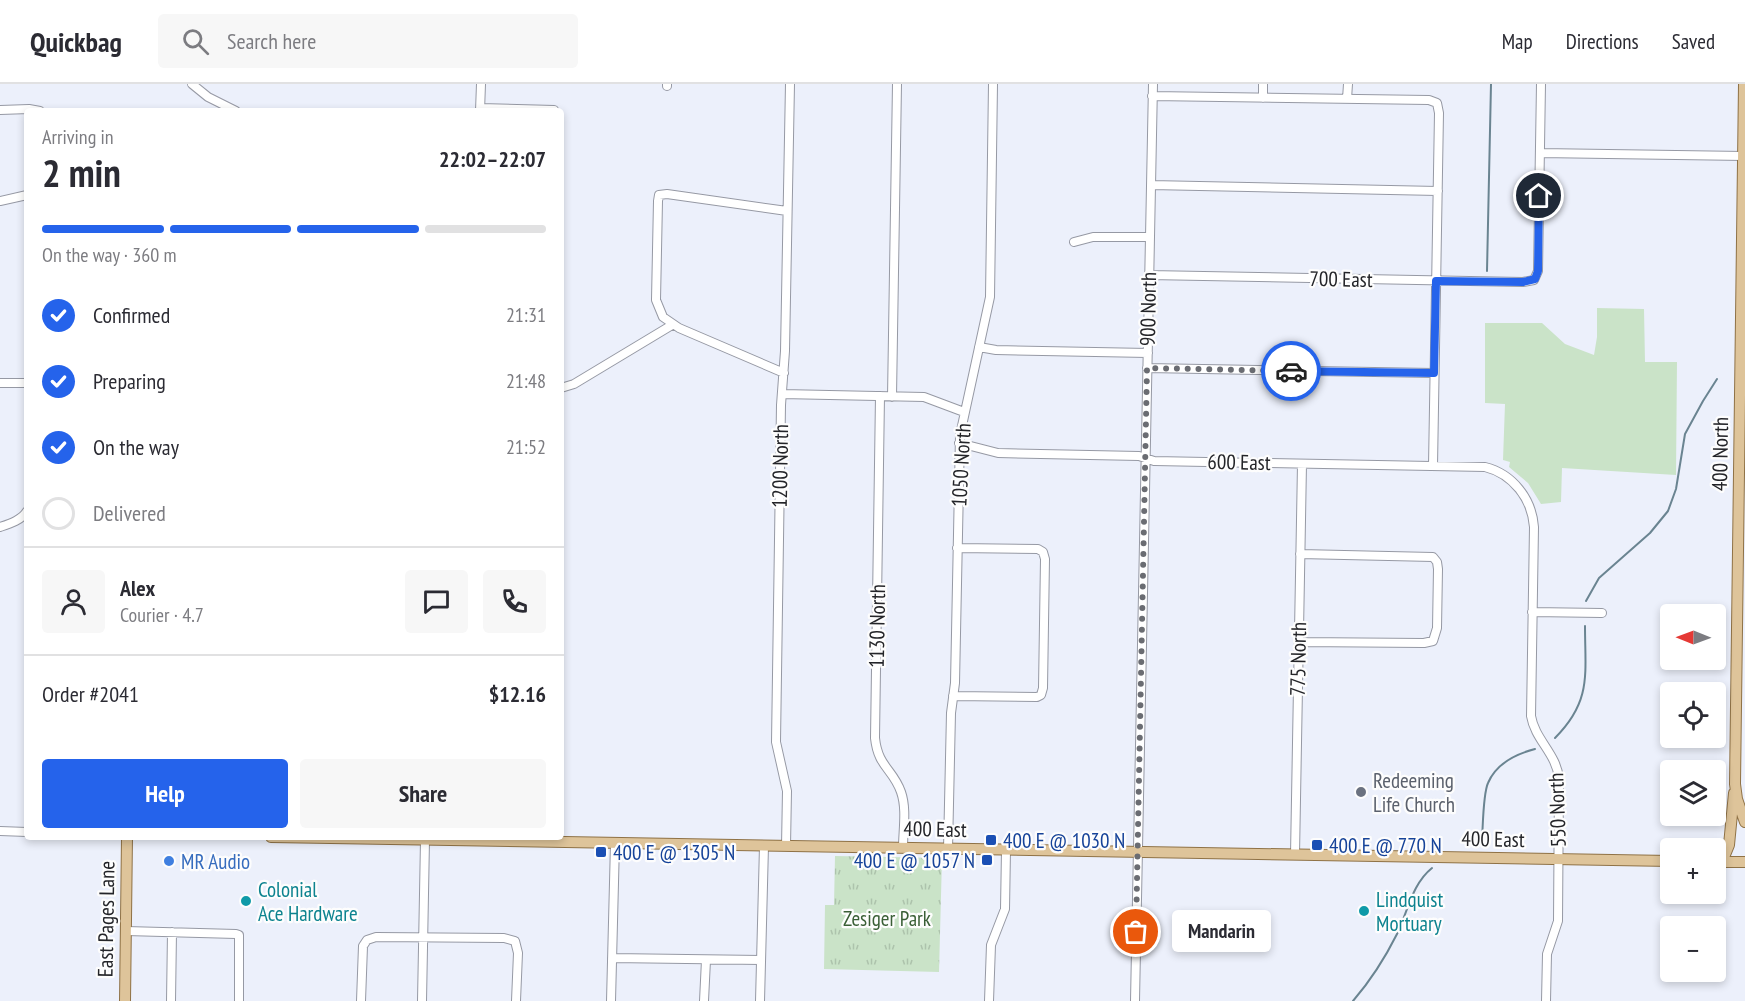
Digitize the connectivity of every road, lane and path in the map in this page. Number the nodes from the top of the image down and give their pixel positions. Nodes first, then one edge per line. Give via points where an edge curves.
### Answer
1 (481, 84) edge
2 (790, 84) edge
3 (897, 84) edge
4 (993, 84) edge
5 (1153, 84) edge
6 (1263, 84) edge
7 (1348, 84) edge
8 (1541, 84) edge
9 (1744, 84) edge
10 (197, 86) edge
11 (1152, 96) junction
12 (1263, 98) junction
13 (1347, 99) junction
14 (229, 108) edge
15 (480, 108) edge
16 (24, 109) edge
17 (0, 110) edge
18 (1540, 153) junction
19 (1743, 156) junction
20 (1151, 185) junction
21 (1438, 191) junction
22 (24, 196) edge
23 (1744, 196) edge
24 (0, 201) edge
25 (787, 211) junction
26 (1150, 237) junction
27 (1074, 242) dead end
28 (1149, 275) junction
29 (1436, 281) junction
30 (672, 325) junction
31 (1743, 346) edge
32 (979, 347) junction
33 (1148, 353) junction
34 (1147, 368) junction
35 (1434, 373) junction
36 (784, 374) junction
37 (0, 383) edge
38 (24, 384) edge
39 (564, 387) edge
40 (782, 394) junction
41 (880, 396) junction
42 (892, 397) junction
43 (964, 412) junction
44 (959, 443) junction
45 (1146, 458) junction
46 (1302, 464) junction
47 (1432, 466) junction
48 (1516, 485) joint
49 (24, 515) edge
50 (1742, 519) edge
51 (0, 527) edge
52 (957, 548) junction
53 (1300, 554) junction
54 (1532, 612) junction
55 (1602, 613) dead end
56 (1299, 642) junction
57 (953, 696) junction
58 (1741, 728) edge
59 (1736, 784) junction
60 (1745, 822) edge
61 (0, 831) edge
62 (24, 832) edge
63 (127, 840) edge
64 (426, 840) edge
65 (557, 840) edge
66 (615, 843) junction
67 (764, 846) junction
68 (786, 846) junction
69 (903, 848) junction
70 (948, 849) junction
71 (1006, 850) junction
72 (1726, 851) edge
73 (1138, 852) junction
74 (1294, 855) junction
75 (1558, 859) junction
76 (1660, 861) edge
77 (1726, 862) edge
78 (1745, 862) edge
79 (126, 932) junction
80 (172, 932) junction
81 (423, 937) junction
82 (612, 958) junction
83 (706, 960) junction
84 (761, 960) junction
85 (125, 1001) edge
86 (171, 1001) edge
87 (239, 1001) edge
88 (361, 1001) edge
89 (422, 1001) edge
90 (516, 1001) edge
91 (611, 1001) edge
92 (704, 1001) edge
93 (760, 1001) edge
94 (989, 1001) edge
95 (1135, 1001) edge
96 (1546, 1001) edge

1 - 15 street
2 - 25 street, 1200 North
3 - 42 street
4 - 32 street, 1050 North via 990,297
5 - 11 street, 900 North
6 - 12 street
7 - 13 street
8 - 18 street
9 - 19 main road, 400 North
10 - 14 street
11 - 12 street
11 - 20 street, 900 North
12 - 13 street
13 - 21 street via 1437,103
16 - 17 street
18 - 19 street
18 - 29 street, 700 East via 1538,271 1533,280
19 - 23 main road, 400 North
20 - 21 street
20 - 26 street, 900 North
21 - 29 street
22 - 24 street
23 - 31 main road, 400 North
25 - 30 street via 659,195 656,300 660,313
25 - 36 street, 1200 North
26 - 27 street via 1093,237
26 - 28 street, 900 North
28 - 29 street, 700 East
28 - 33 street, 900 North
29 - 35 street
30 - 36 street
30 - 39 street
31 - 50 main road, 400 North
32 - 33 street
32 - 43 street, 1050 North
33 - 34 street, 900 North
34 - 35 street
34 - 45 street, 900 North
35 - 47 street
36 - 40 street, 1200 North
37 - 38 street
40 - 41 street
40 - 68 street, 1200 North via 776,742 787,791
41 - 42 street
41 - 69 street, 1130 North via 875,738 881,762 901,794
42 - 43 street via 929,398
43 - 44 street, 1050 North
44 - 45 street, 600 East via 998,453
44 - 52 street, 1050 North
45 - 46 street, 600 East
45 - 73 street, 900 North
46 - 47 street, 600 East
46 - 53 street, 775 North
47 - 48 street, 600 East via 1490,468
48 - 54 street, 550 North via 1533,515
49 - 51 street
50 - 58 main road, 400 North
52 - 57 street, 1050 North
52 - 57 street via 1043,552 1043,691 1035,697
53 - 56 street, 775 North
53 - 56 street via 1427,556 1436,559 1438,569 1437,628 1433,641
54 - 55 street
54 - 75 street, 550 North via 1530,711 1534,727 1559,772
56 - 74 street, 775 North
57 - 70 street, 1050 North
58 - 59 main road, 400 North
59 - 60 main road, 400 North
59 - 72 main road via 1730,845
61 - 62 street
63 - 79 main road, East Pages Lane
64 - 81 street
65 - 66 main road, 400 East
66 - 67 main road, 400 East
66 - 82 street
67 - 68 main road, 400 East
67 - 84 street
68 - 69 main road, 400 East
69 - 70 main road, 400 East
70 - 71 main road, 400 East
71 - 73 main road, 400 East
71 - 94 street via 1005,909 991,945
73 - 74 main road, 400 East
73 - 95 street, 900 North
74 - 75 main road, 400 East
75 - 76 main road, 400 East
75 - 96 street, 550 North via 1558,921 1547,954
77 - 78 main road
79 - 80 street
79 - 85 main road, East Pages Lane
80 - 86 street
80 - 87 street via 236,934 241,938
81 - 88 street via 367,940 363,950
81 - 89 street
81 - 90 street via 515,940
82 - 83 street
82 - 91 street
83 - 84 street
83 - 92 street
84 - 93 street

